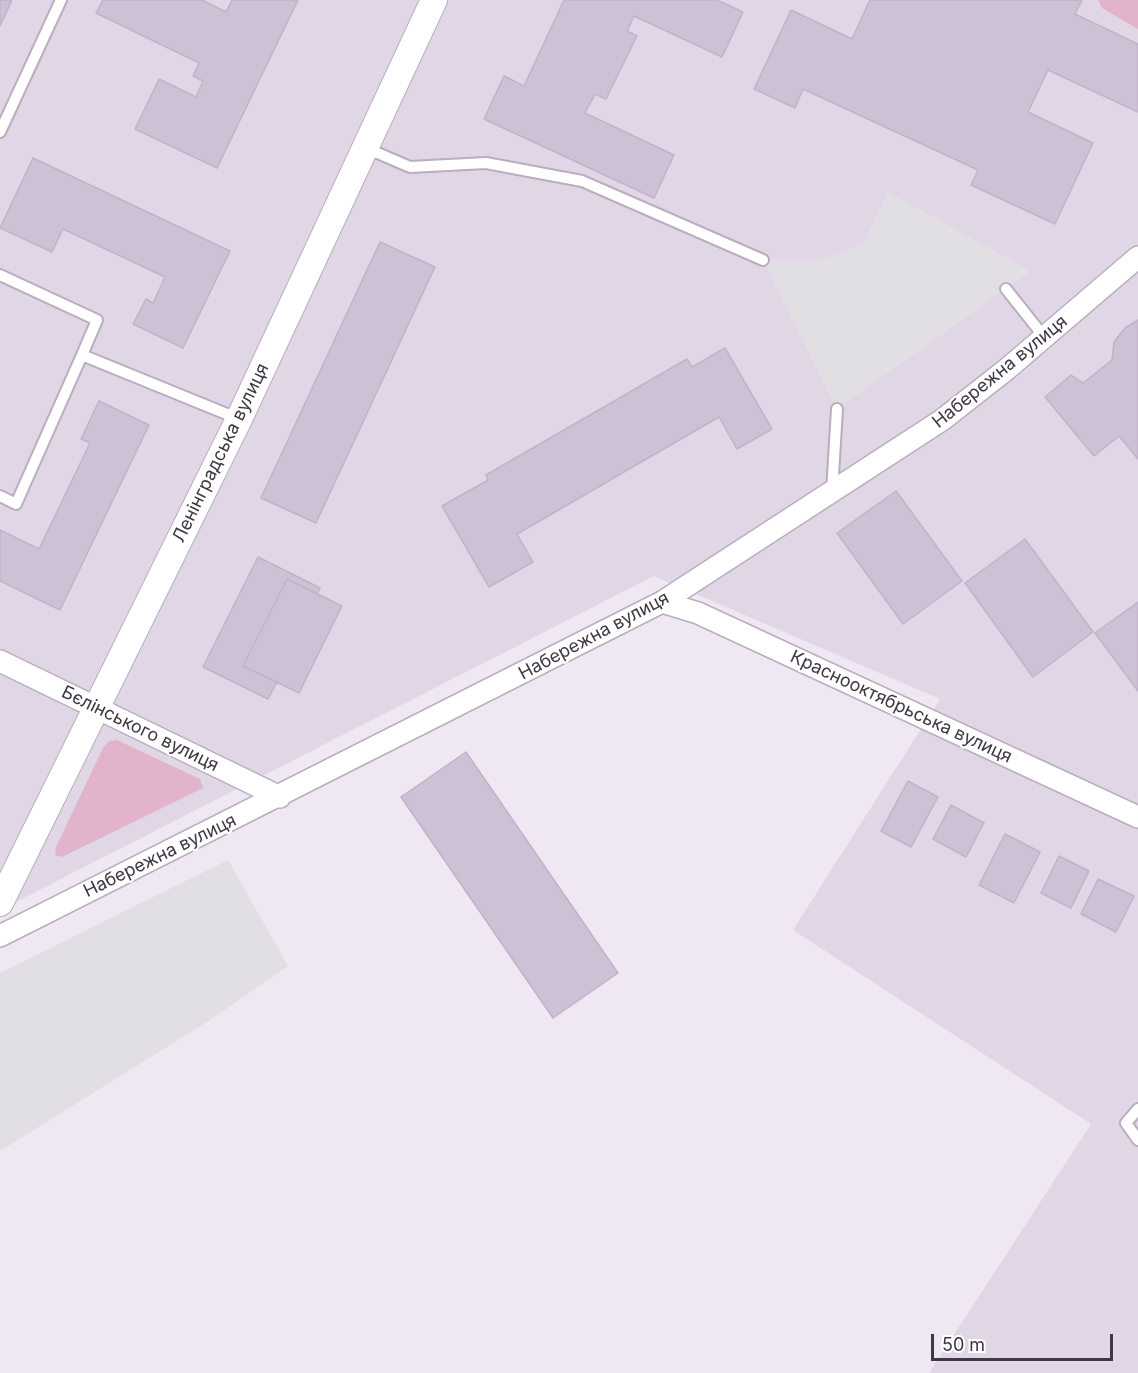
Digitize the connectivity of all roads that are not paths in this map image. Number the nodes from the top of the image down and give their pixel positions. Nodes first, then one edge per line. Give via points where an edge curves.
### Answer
1 (61, 0) edge
2 (434, 0) edge
3 (0, 132) edge
4 (366, 148) junction
5 (1138, 257) edge
6 (763, 260) dead end
7 (0, 275) edge
8 (1006, 289) dead end
9 (1045, 338) junction
10 (82, 355) junction
11 (837, 409) dead end
12 (239, 419) junction
13 (832, 492) junction
14 (0, 496) edge
15 (662, 602) junction
16 (0, 661) edge
17 (96, 709) junction
18 (280, 796) junction
19 (1138, 817) edge
20 (0, 903) edge
21 (0, 936) edge
22 (1138, 1109) edge
23 (1138, 1140) edge

1 - 3 lane
2 - 4 street, Ленінградська вулиця
4 - 6 lane via 410,167 486,163 582,182
4 - 12 street, Ленінградська вулиця
5 - 9 street, Набережна вулиця
7 - 10 lane via 97,320
8 - 9 lane
9 - 13 street, Набережна вулиця via 942,420
10 - 12 lane
10 - 14 lane via 16,504
11 - 13 lane
12 - 17 street, Ленінградська вулиця
13 - 15 street, Набережна вулиця
15 - 18 street, Набережна вулиця
15 - 19 street, Краснооктябрьська вулиця via 709,618
16 - 17 street, Бєлінського вулиця
17 - 18 street, Бєлінського вулиця
17 - 20 street, Ленінградська вулиця
18 - 21 street, Набережна вулиця
22 - 23 lane via 1126,1123

